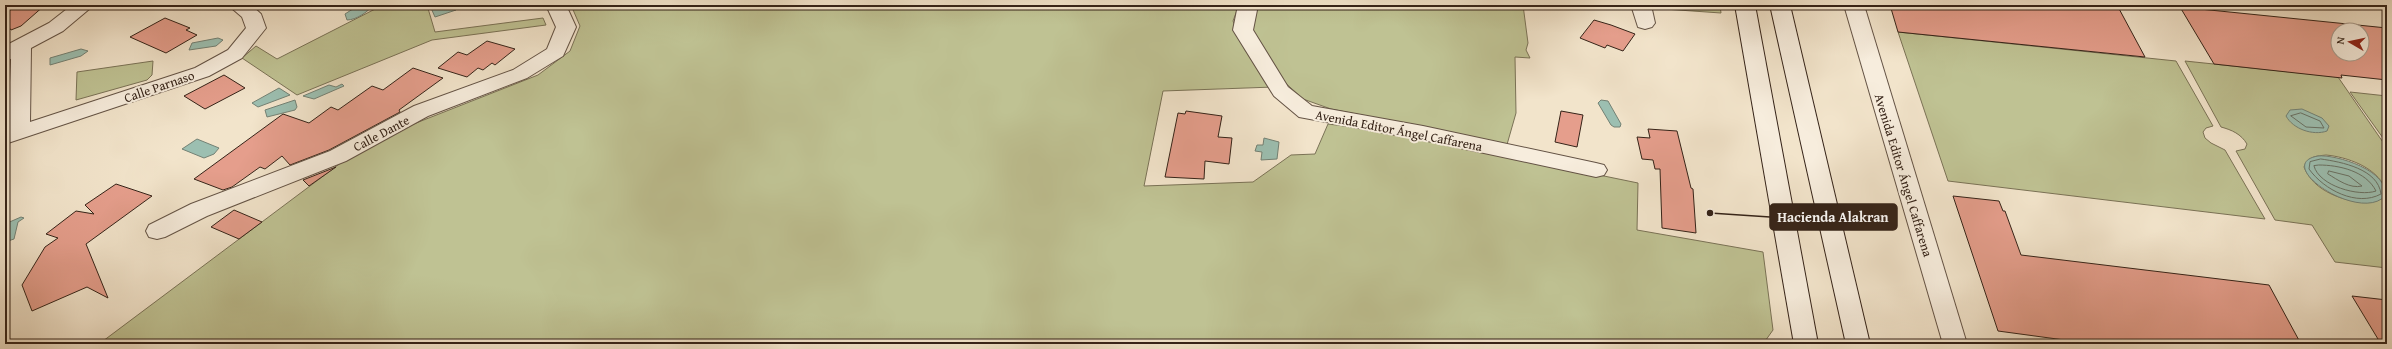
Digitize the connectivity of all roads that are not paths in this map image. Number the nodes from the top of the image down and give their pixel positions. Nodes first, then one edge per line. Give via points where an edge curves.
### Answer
1 (84, 5) edge
2 (238, 5) edge
3 (556, 5) edge
4 (1248, 5) edge
5 (1745, 5) edge
6 (1780, 5) edge
7 (1854, 5) edge
8 (13, 50) edge
9 (12, 134) edge
10 (1596, 170) dead end
11 (157, 231) dead end
12 (1806, 344) edge
13 (1858, 344) edge
14 (1955, 344) edge

1 - 8 street via 56,27
2 - 9 street, Calle Parnaso via 251,14 256,28 235,54 202,72 158,88
3 - 11 street, Calle Dante via 566,26 556,52 520,74 421,111 338,156 199,210
4 - 10 street, Avenida Editor Ángel Caffarena via 1243,30 1281,91 1306,112 1423,133
5 - 12 street
6 - 13 street
7 - 14 street, Avenida Editor Ángel Caffarena
8 - 9 street, Calle Parnaso

